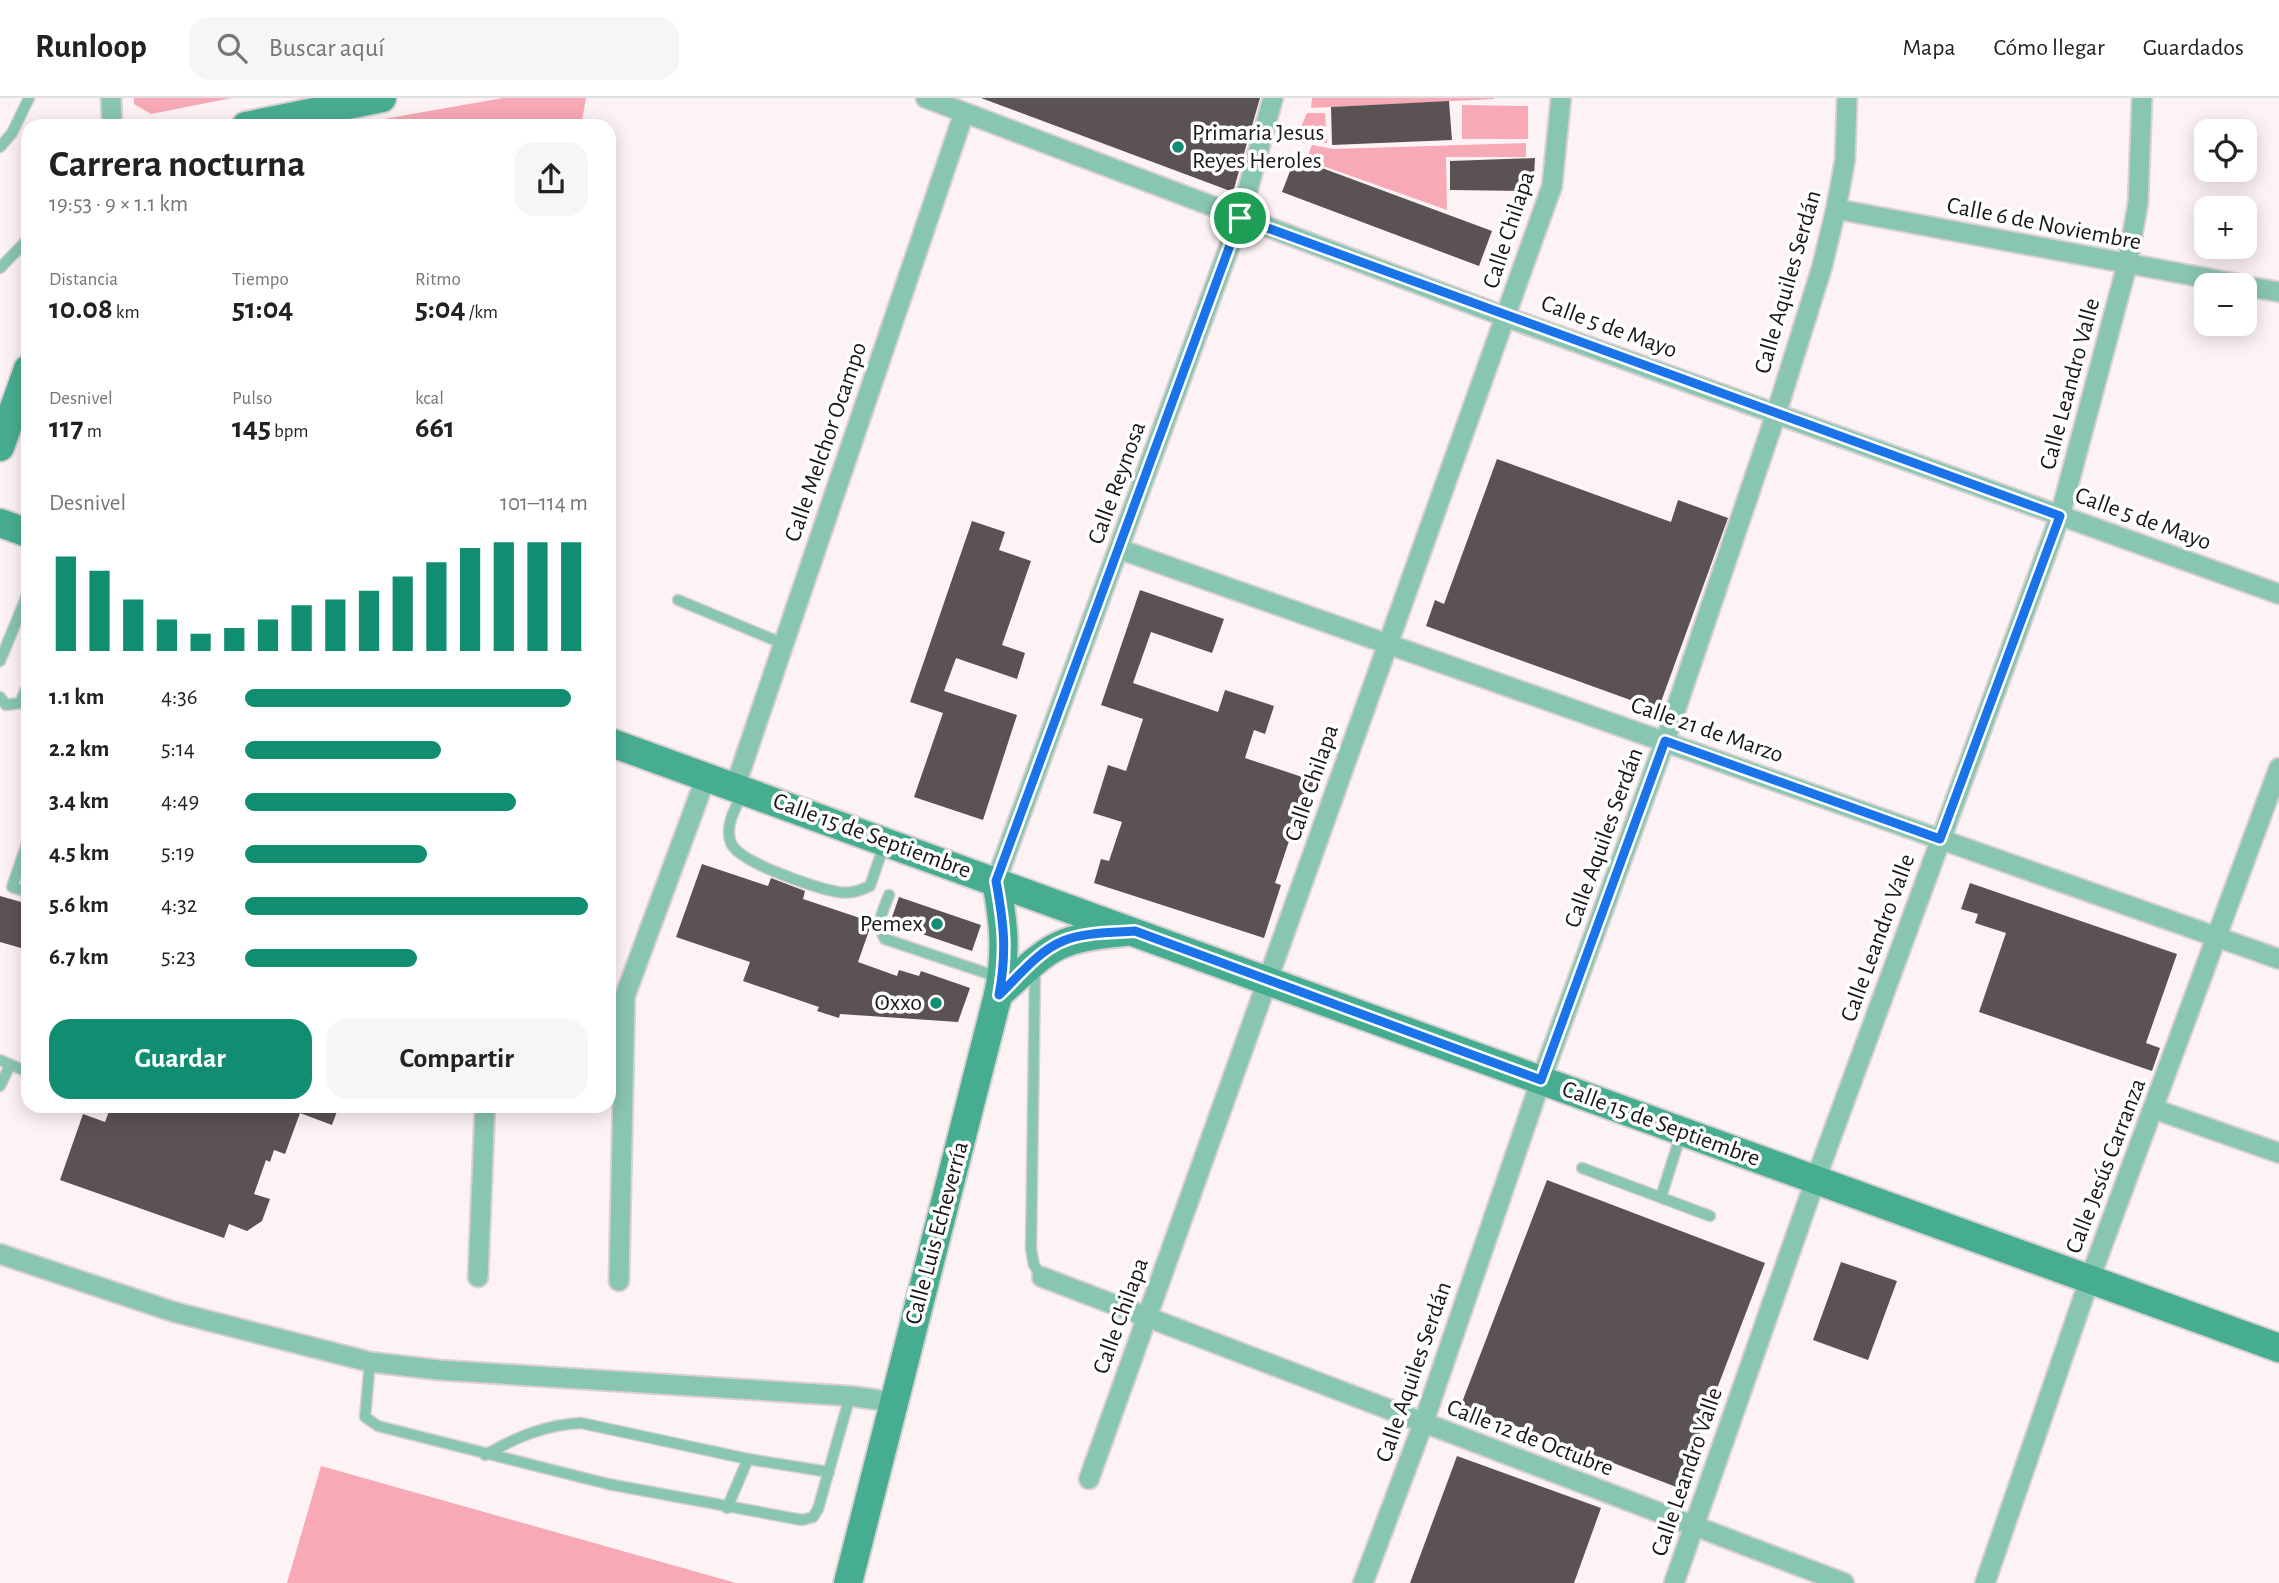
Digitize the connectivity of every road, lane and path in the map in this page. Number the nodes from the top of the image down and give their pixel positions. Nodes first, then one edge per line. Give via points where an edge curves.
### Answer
1 (29, 98) edge
2 (111, 98) edge
3 (382, 98) edge
4 (926, 98) edge
5 (1273, 98) edge
6 (1561, 98) edge
7 (1847, 98) edge
8 (2142, 98) edge
9 (964, 113) junction
10 (112, 119) edge
11 (280, 119) edge
12 (0, 147) edge
13 (1836, 209) junction
14 (1240, 218) junction
15 (21, 246) edge
16 (2127, 265) junction
17 (0, 268) edge
18 (2194, 276) edge
19 (2257, 288) edge
20 (2279, 292) edge
21 (1506, 317) junction
22 (21, 388) edge
23 (1776, 414) junction
24 (0, 447) edge
25 (2060, 516) junction
26 (0, 523) edge
27 (21, 530) edge
28 (1119, 549) junction
29 (2279, 594) edge
30 (678, 600) dead end
31 (21, 610) edge
32 (784, 643) junction
33 (1387, 643) junction
34 (0, 661) edge
35 (0, 697) edge
36 (21, 702) edge
37 (1665, 741) junction
38 (616, 745) edge
39 (2278, 774) edge
40 (706, 777) junction
41 (740, 789) junction
42 (1940, 839) junction
43 (885, 841) junction
44 (21, 861) edge
45 (996, 881) junction
46 (21, 890) edge
47 (889, 895) dead end
48 (1135, 931) junction
49 (2218, 937) junction
50 (2279, 959) edge
51 (1035, 961) junction
52 (1270, 981) junction
53 (1000, 987) junction
54 (617, 995) edge
55 (5, 1062) edge
56 (1541, 1080) junction
57 (0, 1086) edge
58 (2154, 1109) junction
59 (485, 1113) edge
60 (1682, 1132) junction
61 (2279, 1153) edge
62 (1583, 1168) dead end
63 (1815, 1181) junction
64 (1661, 1197) junction
65 (1710, 1216) dead end
66 (0, 1254) edge
67 (478, 1277) dead end
68 (1042, 1278) joint
69 (619, 1281) dead end
70 (2089, 1281) junction
71 (1146, 1318) junction
72 (2279, 1348) edge
73 (370, 1362) junction
74 (850, 1396) junction
75 (893, 1402) junction
76 (1423, 1424) junction
77 (485, 1455) junction
78 (748, 1459) junction
79 (829, 1472) junction
80 (1089, 1479) dead end
81 (727, 1508) junction
82 (1694, 1527) junction
83 (848, 1583) edge
84 (1363, 1583) edge
85 (1674, 1583) edge
86 (1844, 1583) edge
87 (1985, 1583) edge

1 - 12 lane
2 - 10 street
3 - 11 street
4 - 9 street, Calle 5 de Mayo
5 - 14 street, Calle Reynosa
6 - 21 street, Calle Chilapa via 1552,186
7 - 13 street, Calle Aquiles Serdán via 1845,160
8 - 16 street, Calle Leandro Valle via 2138,203
9 - 14 street, Calle 5 de Mayo
9 - 32 street, Calle Melchor Ocampo
13 - 16 street, Calle 6 de Noviembre
13 - 23 street, Calle Aquiles Serdán
14 - 21 street, Calle 5 de Mayo
14 - 28 street, Calle Reynosa
15 - 17 lane
16 - 18 street, Calle 6 de Noviembre
16 - 25 street, Calle Leandro Valle
19 - 20 street, Calle 6 de Noviembre
21 - 23 street, Calle 5 de Mayo
21 - 33 street, Calle Chilapa
22 - 24 street
23 - 25 street, Calle 5 de Mayo
23 - 37 street, Calle Aquiles Serdán
25 - 29 street, Calle 5 de Mayo
25 - 42 street, Calle Leandro Valle
26 - 27 street
28 - 33 street, Calle 21 de Marzo
28 - 45 street, Calle Reynosa
30 - 32 lane
31 - 34 lane
32 - 41 street, Calle Melchor Ocampo
33 - 37 street, Calle 21 de Marzo
33 - 52 street, Calle Chilapa
35 - 36 lane via 6,705
37 - 42 street, Calle 21 de Marzo
37 - 56 street, Calle Aquiles Serdán
38 - 40 street, Calle 15 de Septiembre
39 - 49 street, Calle Jesús Carranza
40 - 41 street, Calle 15 de Septiembre
40 - 54 street
41 - 43 street, Calle 15 de Septiembre
41 - 43 lane via 730,841 737,852 760,865 839,892 855,892 870,886
42 - 49 street, Calle 21 de Marzo
42 - 63 street, Calle Leandro Valle
43 - 45 street, Calle 15 de Septiembre
44 - 46 lane via 12,887
45 - 48 street, Calle 15 de Septiembre
45 - 53 street, Calle Luis Echeverría via 1006,936
47 - 53 lane via 879,929 885,939
48 - 51 street via 1062,941
48 - 52 street, Calle 15 de Septiembre
49 - 50 street, Calle 21 de Marzo
49 - 58 street, Calle Jesús Carranza
51 - 53 street
51 - 68 lane via 1031,1249
52 - 56 street, Calle 15 de Septiembre
52 - 71 street, Calle Chilapa
53 - 75 street, Calle Luis Echeverría
54 - 69 street
55 - 57 lane
56 - 60 street, Calle 15 de Septiembre
56 - 76 street, Calle Aquiles Serdán
58 - 61 street
58 - 70 street, Calle Jesús Carranza
59 - 67 street
60 - 63 street, Calle 15 de Septiembre
60 - 64 lane
62 - 64 lane
63 - 70 street, Calle 15 de Septiembre
63 - 82 street, Calle Leandro Valle
64 - 65 lane
66 - 73 street via 174,1312
68 - 71 street, Calle 12 de Octubre
70 - 72 street, Calle 15 de Septiembre
70 - 87 street, Calle Jesús Carranza
71 - 76 street, Calle 12 de Octubre
71 - 80 street, Calle Chilapa
73 - 74 street
73 - 77 lane via 365,1418 369,1423
74 - 75 street
74 - 79 lane
75 - 83 street, Calle Luis Echeverría
76 - 82 street, Calle 12 de Octubre
76 - 84 street, Calle Aquiles Serdán
77 - 78 lane via 552,1424 581,1423
77 - 81 lane
78 - 79 lane
78 - 81 lane
79 - 81 lane via 813,1517 802,1520
82 - 85 street, Calle Leandro Valle
82 - 86 street, Calle 12 de Octubre

